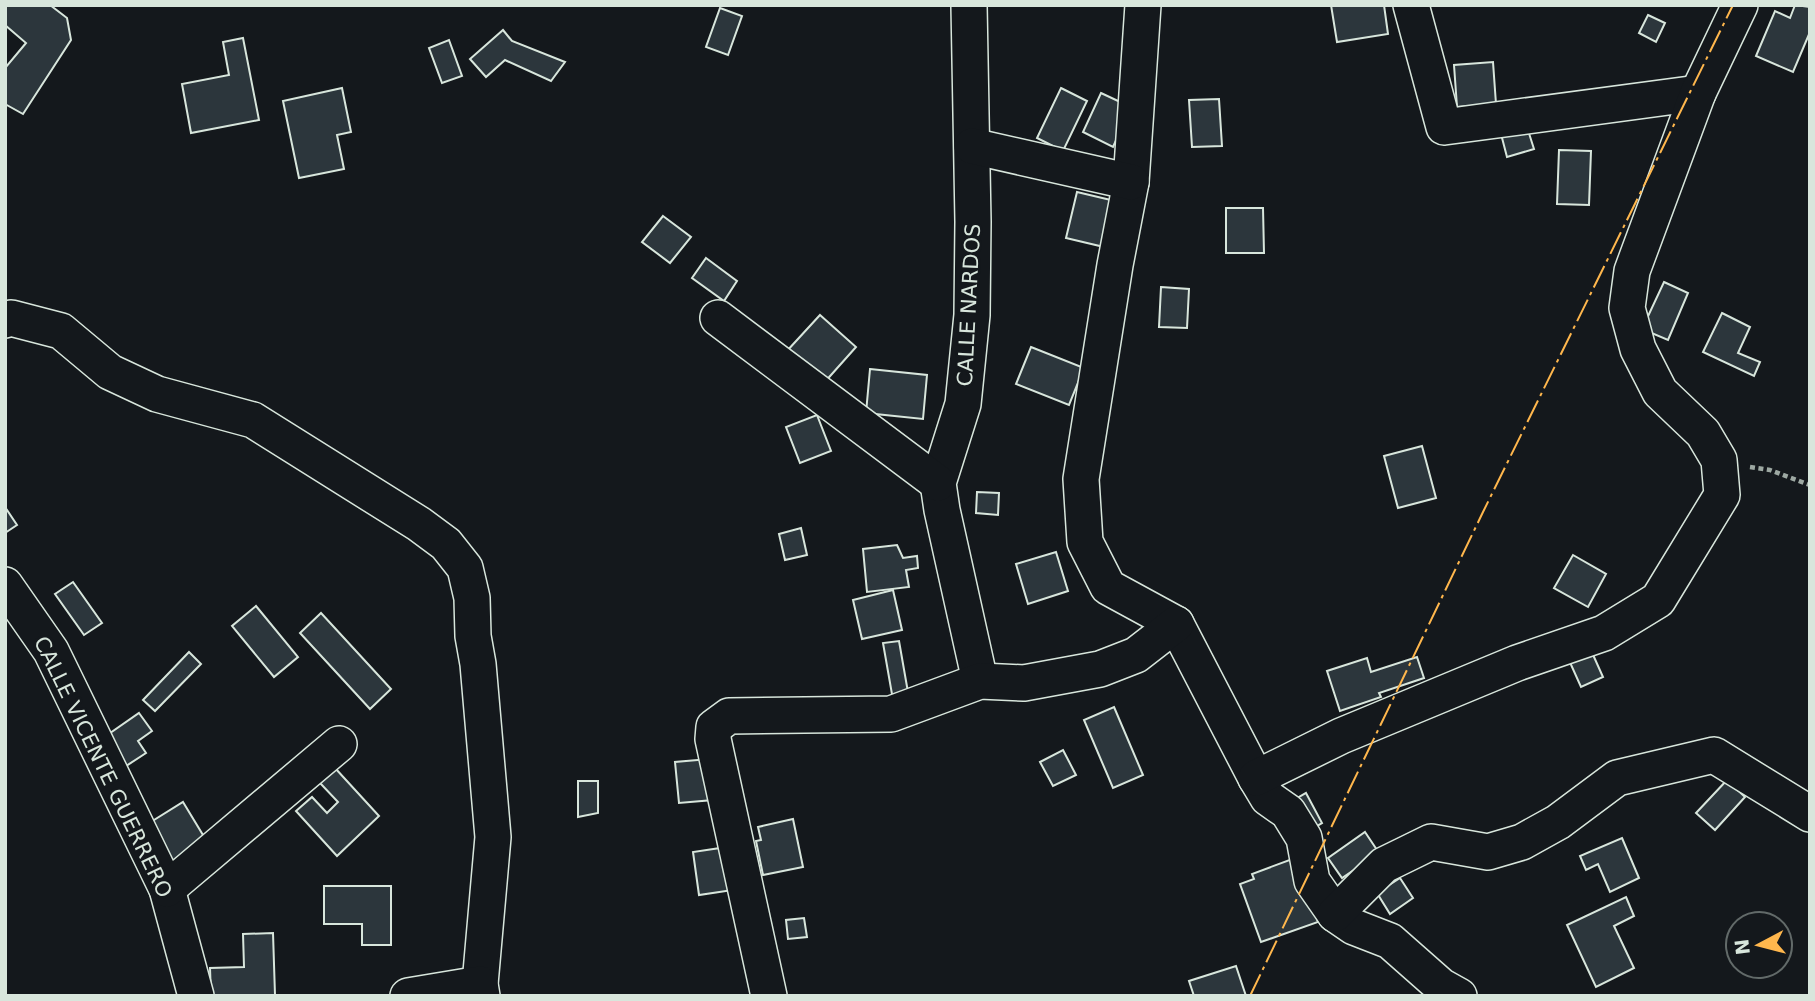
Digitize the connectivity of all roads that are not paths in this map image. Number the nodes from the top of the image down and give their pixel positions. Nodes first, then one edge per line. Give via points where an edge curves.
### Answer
1 (969, 5) edge
2 (1143, 5) edge
3 (1411, 5) edge
4 (1740, 5) edge
5 (1698, 93) junction
6 (972, 146) junction
7 (1131, 182) junction
8 (718, 318) dead end
9 (5, 320) edge
10 (938, 483) junction
11 (5, 585) edge
12 (1176, 624) junction
13 (980, 681) junction
14 (339, 744) dead end
15 (1256, 778) junction
16 (1810, 814) edge
17 (167, 889) junction
18 (1335, 914) junction
19 (481, 990) edge
20 (196, 996) edge
21 (408, 996) edge
22 (769, 996) edge
23 (1459, 996) edge

1 - 6 street, CALLE NARDOS
2 - 7 street
3 - 5 street via 1444,127
4 - 5 street
5 - 15 street via 1632,271 1627,308 1638,349 1660,392 1703,433 1719,460 1722,495 1658,600 1604,633 1517,663
6 - 7 street
6 - 10 street, CALLE NARDOS via 972,315 963,404
7 - 12 street via 1081,479 1084,542 1108,587
8 - 10 street
9 - 19 street via 61,331 110,372 157,394 253,420 419,524 446,544 465,568 472,598 493,837
10 - 13 street, CALLE NARDOS
11 - 17 street, CALLE VICENTE GUERRERO via 51,651
12 - 13 street via 1136,655 1100,669 1024,683
12 - 15 street
13 - 22 street via 891,714 729,716 714,727
14 - 17 street
15 - 18 street via 1268,798 1288,812 1304,838 1312,881
16 - 18 street via 1714,755 1617,778 1558,822 1522,842 1488,852 1430,842 1384,865
17 - 20 street, CALLE VICENTE GUERRERO
18 - 23 street via 1390,941
19 - 21 street

